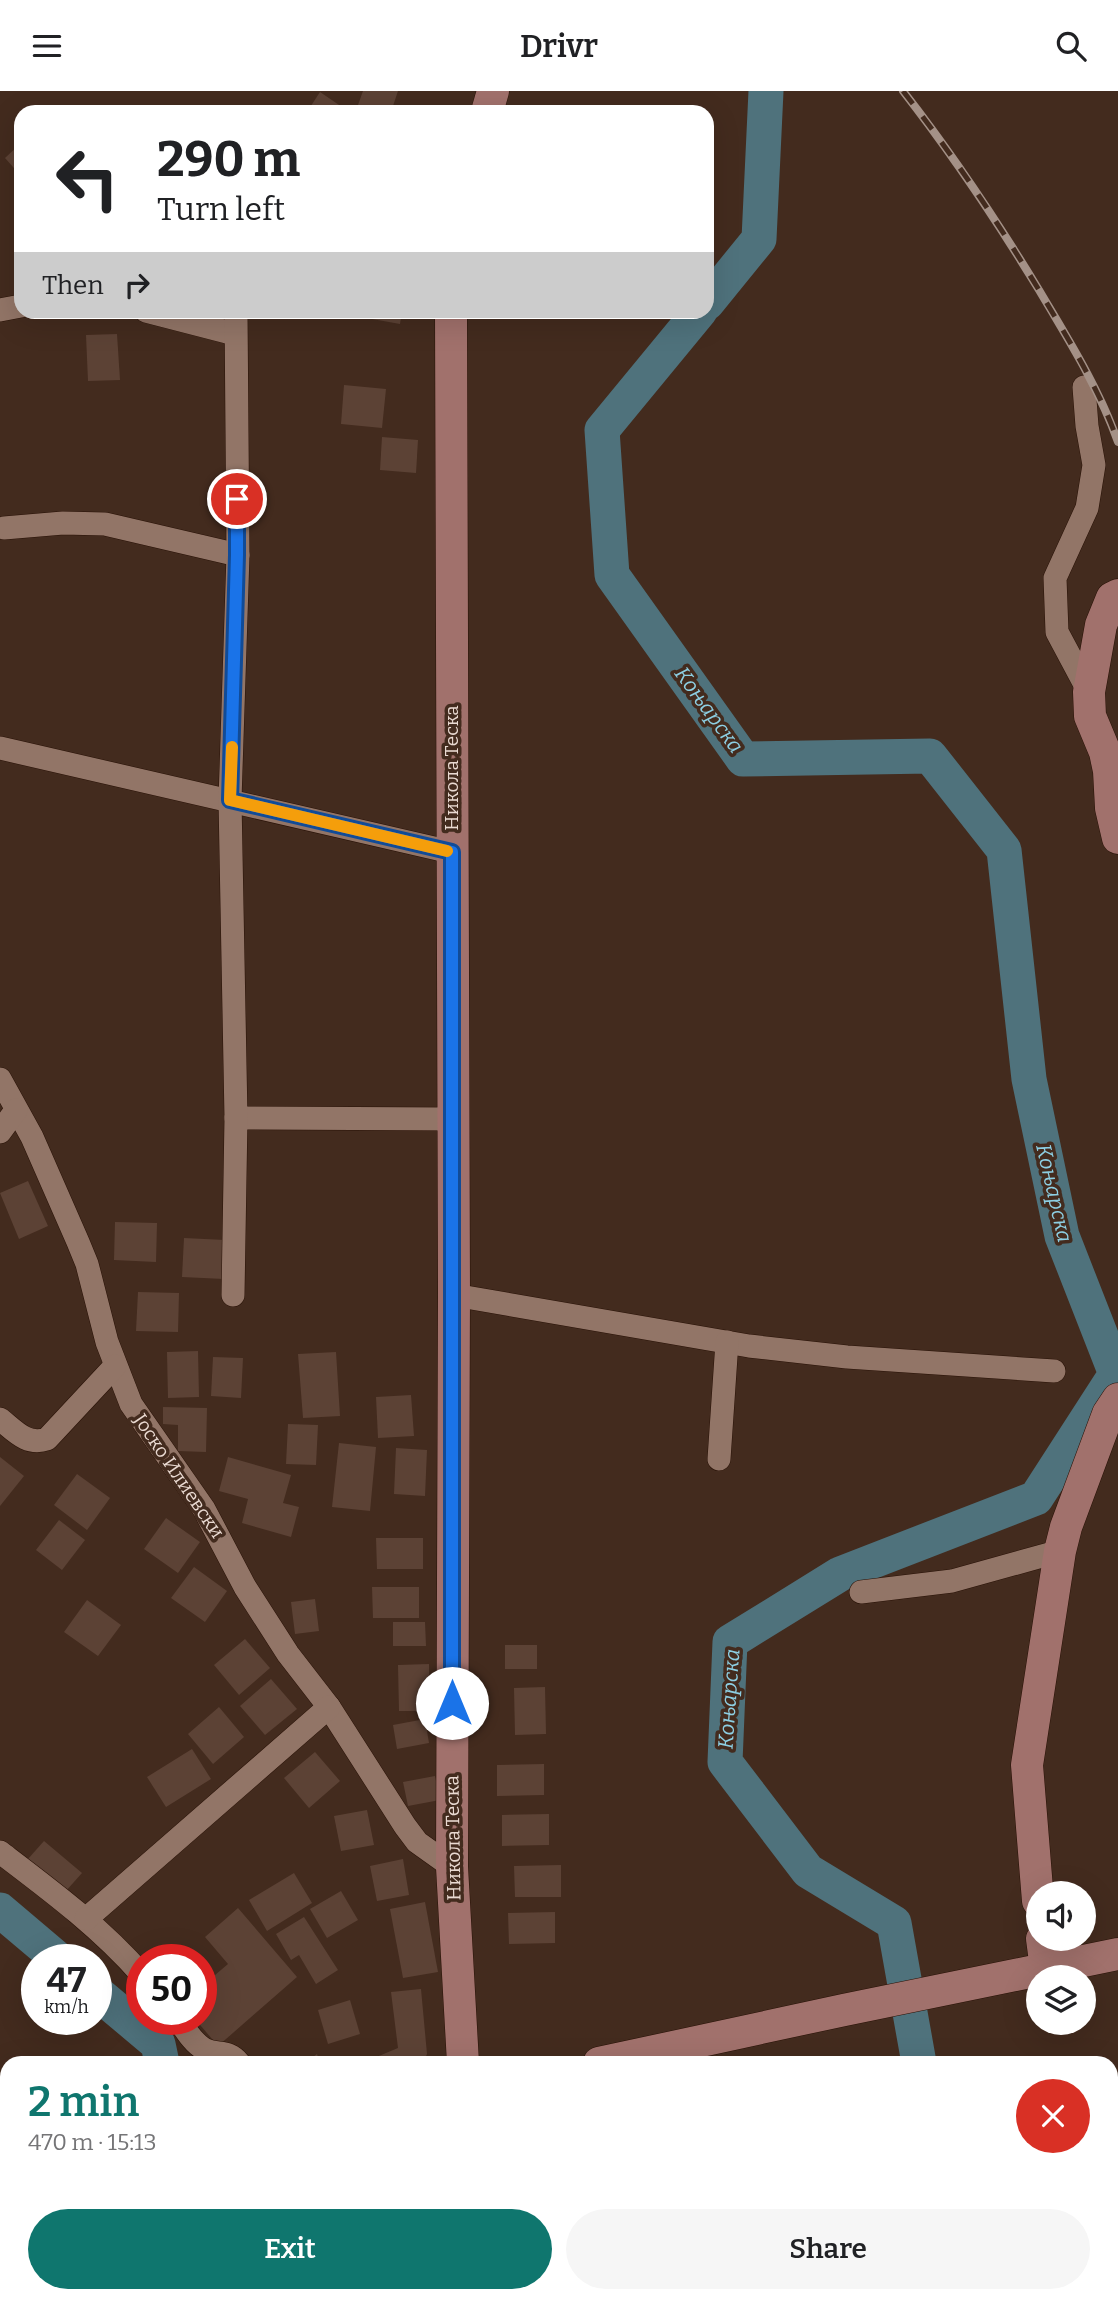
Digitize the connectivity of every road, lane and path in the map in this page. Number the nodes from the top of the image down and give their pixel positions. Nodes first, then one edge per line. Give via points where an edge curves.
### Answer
1 (206, 319) edge
2 (451, 319) edge
3 (236, 323) edge
4 (1084, 387) dead end
5 (4, 528) dead end
6 (237, 555) junction
7 (1118, 595) edge
8 (1089, 692) junction
9 (0, 748) edge
10 (230, 800) junction
11 (1118, 838) edge
12 (452, 852) junction
13 (0, 1079) edge
14 (16, 1110) junction
15 (236, 1118) junction
16 (453, 1119) junction
17 (0, 1132) edge
18 (233, 1295) dead end
19 (454, 1295) junction
20 (727, 1342) junction
21 (115, 1366) junction
22 (1054, 1371) dead end
23 (1118, 1399) edge
24 (0, 1419) edge
25 (719, 1459) dead end
26 (1060, 1551) junction
27 (860, 1592) dead end
28 (329, 1707) junction
29 (0, 1852) edge
30 (452, 1867) junction
31 (1036, 1881) edge
32 (86, 1919) junction
33 (1044, 1954) edge
34 (1118, 1954) edge
35 (126, 1956) edge
36 (190, 2035) edge
37 (698, 2053) edge
38 (229, 2056) edge
39 (463, 2056) edge
40 (668, 2056) edge

1 - 3 street
2 - 12 main road, Никола Теска
3 - 6 street
4 - 8 street via 1094,465 1087,508 1055,578 1057,632
5 - 6 street via 105,524
6 - 10 street
7 - 8 main road via 1112,598 1101,625
8 - 11 main road via 1090,716 1109,771
9 - 10 street
10 - 12 street
10 - 15 street
12 - 16 main road, Никола Теска
13 - 14 street, Јоско Илиевски
14 - 17 street
14 - 21 street, Јоско Илиевски via 78,1242
15 - 16 street
15 - 18 street
16 - 19 main road, Никола Теска
19 - 20 street
19 - 30 main road, Никола Теска
20 - 22 street via 847,1357
20 - 25 street
21 - 24 street via 47,1439 29,1441
21 - 28 street, Јоско Илиевски via 131,1404 204,1509 288,1654
23 - 26 main road via 1108,1414
26 - 27 street via 953,1581
26 - 31 main road via 1027,1765
28 - 30 street, Јоско Илиевски via 417,1842
28 - 32 street
29 - 32 street
30 - 39 main road, Никола Теска
32 - 35 street
33 - 34 main road
33 - 37 main road via 971,1985 844,2010
36 - 38 street via 207,2051
37 - 40 main road

